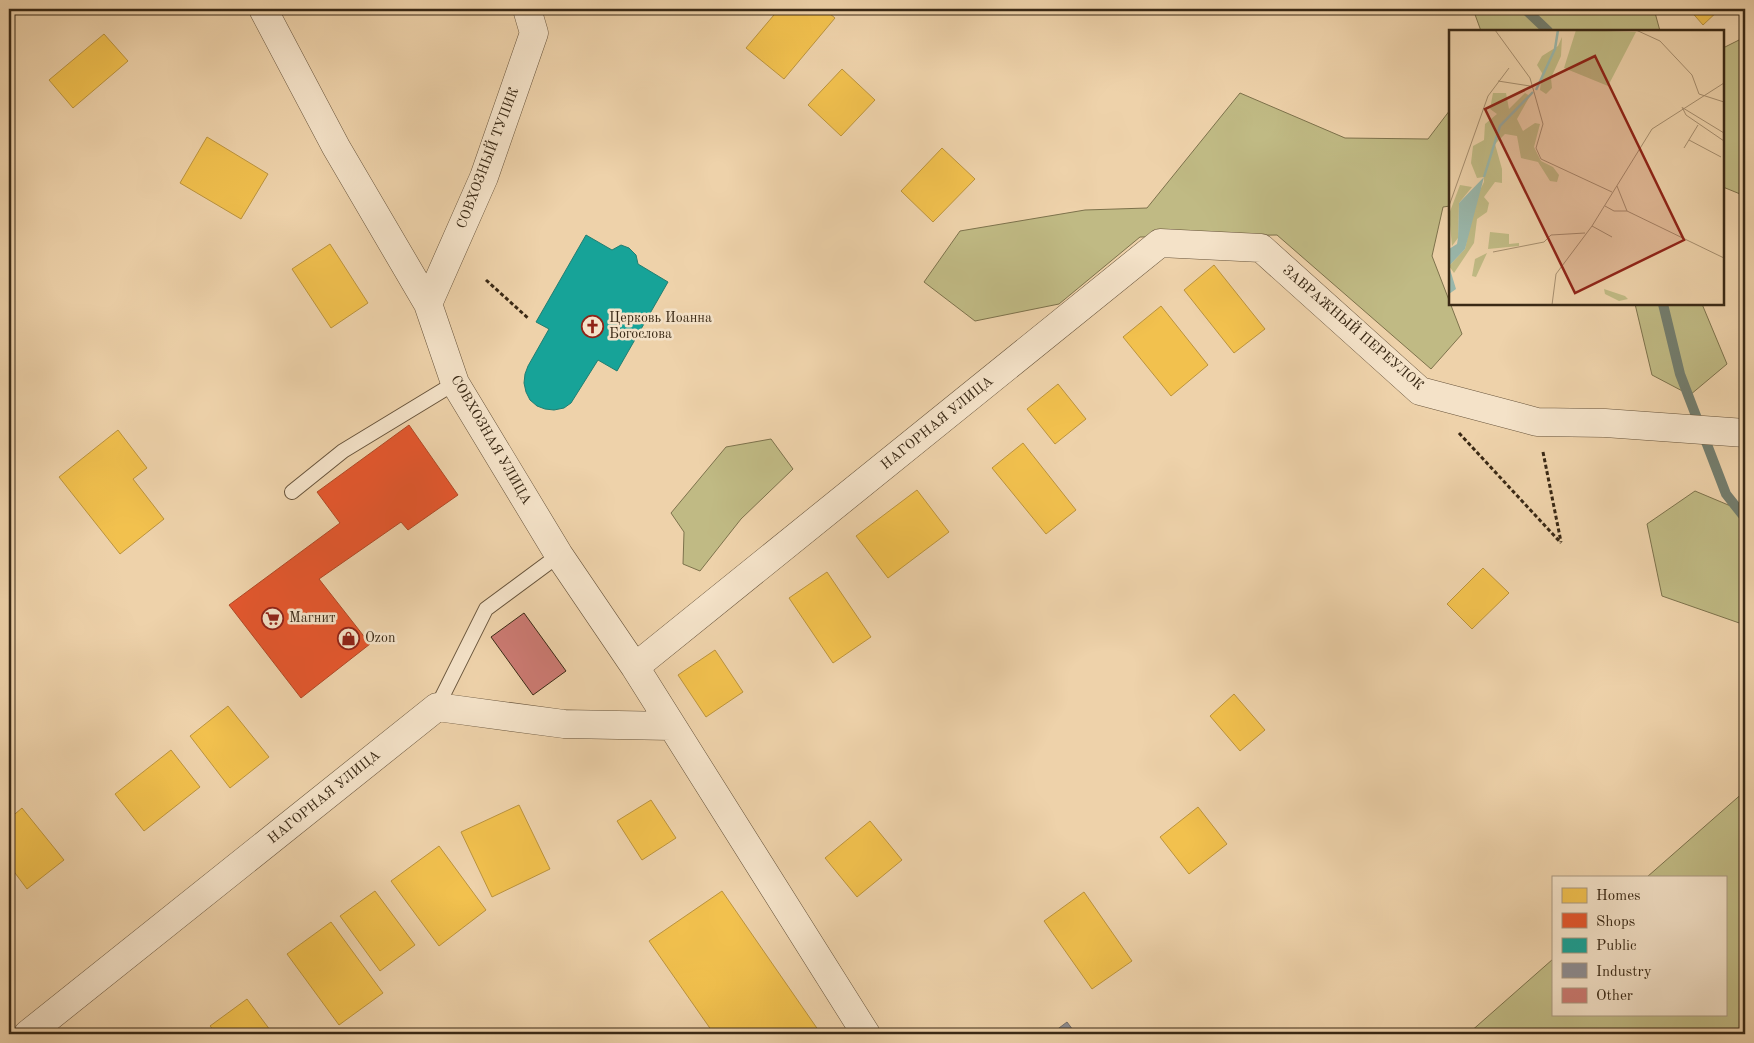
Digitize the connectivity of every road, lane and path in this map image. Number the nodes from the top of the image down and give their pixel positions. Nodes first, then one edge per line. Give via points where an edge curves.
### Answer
1 (263, 9) edge
2 (527, 9) edge
3 (1261, 248) joint
4 (486, 280) dead end
5 (428, 304) junction
6 (529, 319) dead end
7 (456, 383) junction
8 (1537, 422) junction
9 (1454, 427) dead end
10 (1745, 433) edge
11 (292, 492) dead end
12 (559, 555) junction
13 (635, 667) junction
14 (437, 707) junction
15 (671, 726) junction
16 (28, 1034) edge
17 (866, 1034) edge

1 - 5 street, СОВХОЗНАЯ УЛИЦА via 336,146
2 - 5 street, СОВХОЗНЫЙ ТУПИК via 534,33 484,177
3 - 8 street, ЗАВРАЖНЫЙ ПЕРЕУЛОК via 1420,391
3 - 13 street, НАГОРНАЯ УЛИЦА via 1160,243
4 - 6 path
5 - 7 street, СОВХОЗНАЯ УЛИЦА
7 - 11 lane via 342,450
7 - 12 street, СОВХОЗНАЯ УЛИЦА
8 - 9 path via 1561,543
8 - 10 street, ЗАВРАЖНЫЙ ПЕРЕУЛОК via 1605,423
12 - 13 street, СОВХОЗНАЯ УЛИЦА
12 - 14 lane via 486,609
13 - 15 street, СОВХОЗНАЯ УЛИЦА
14 - 15 street via 564,724
14 - 16 street, НАГОРНАЯ УЛИЦА
15 - 17 street, СОВХОЗНАЯ УЛИЦА

